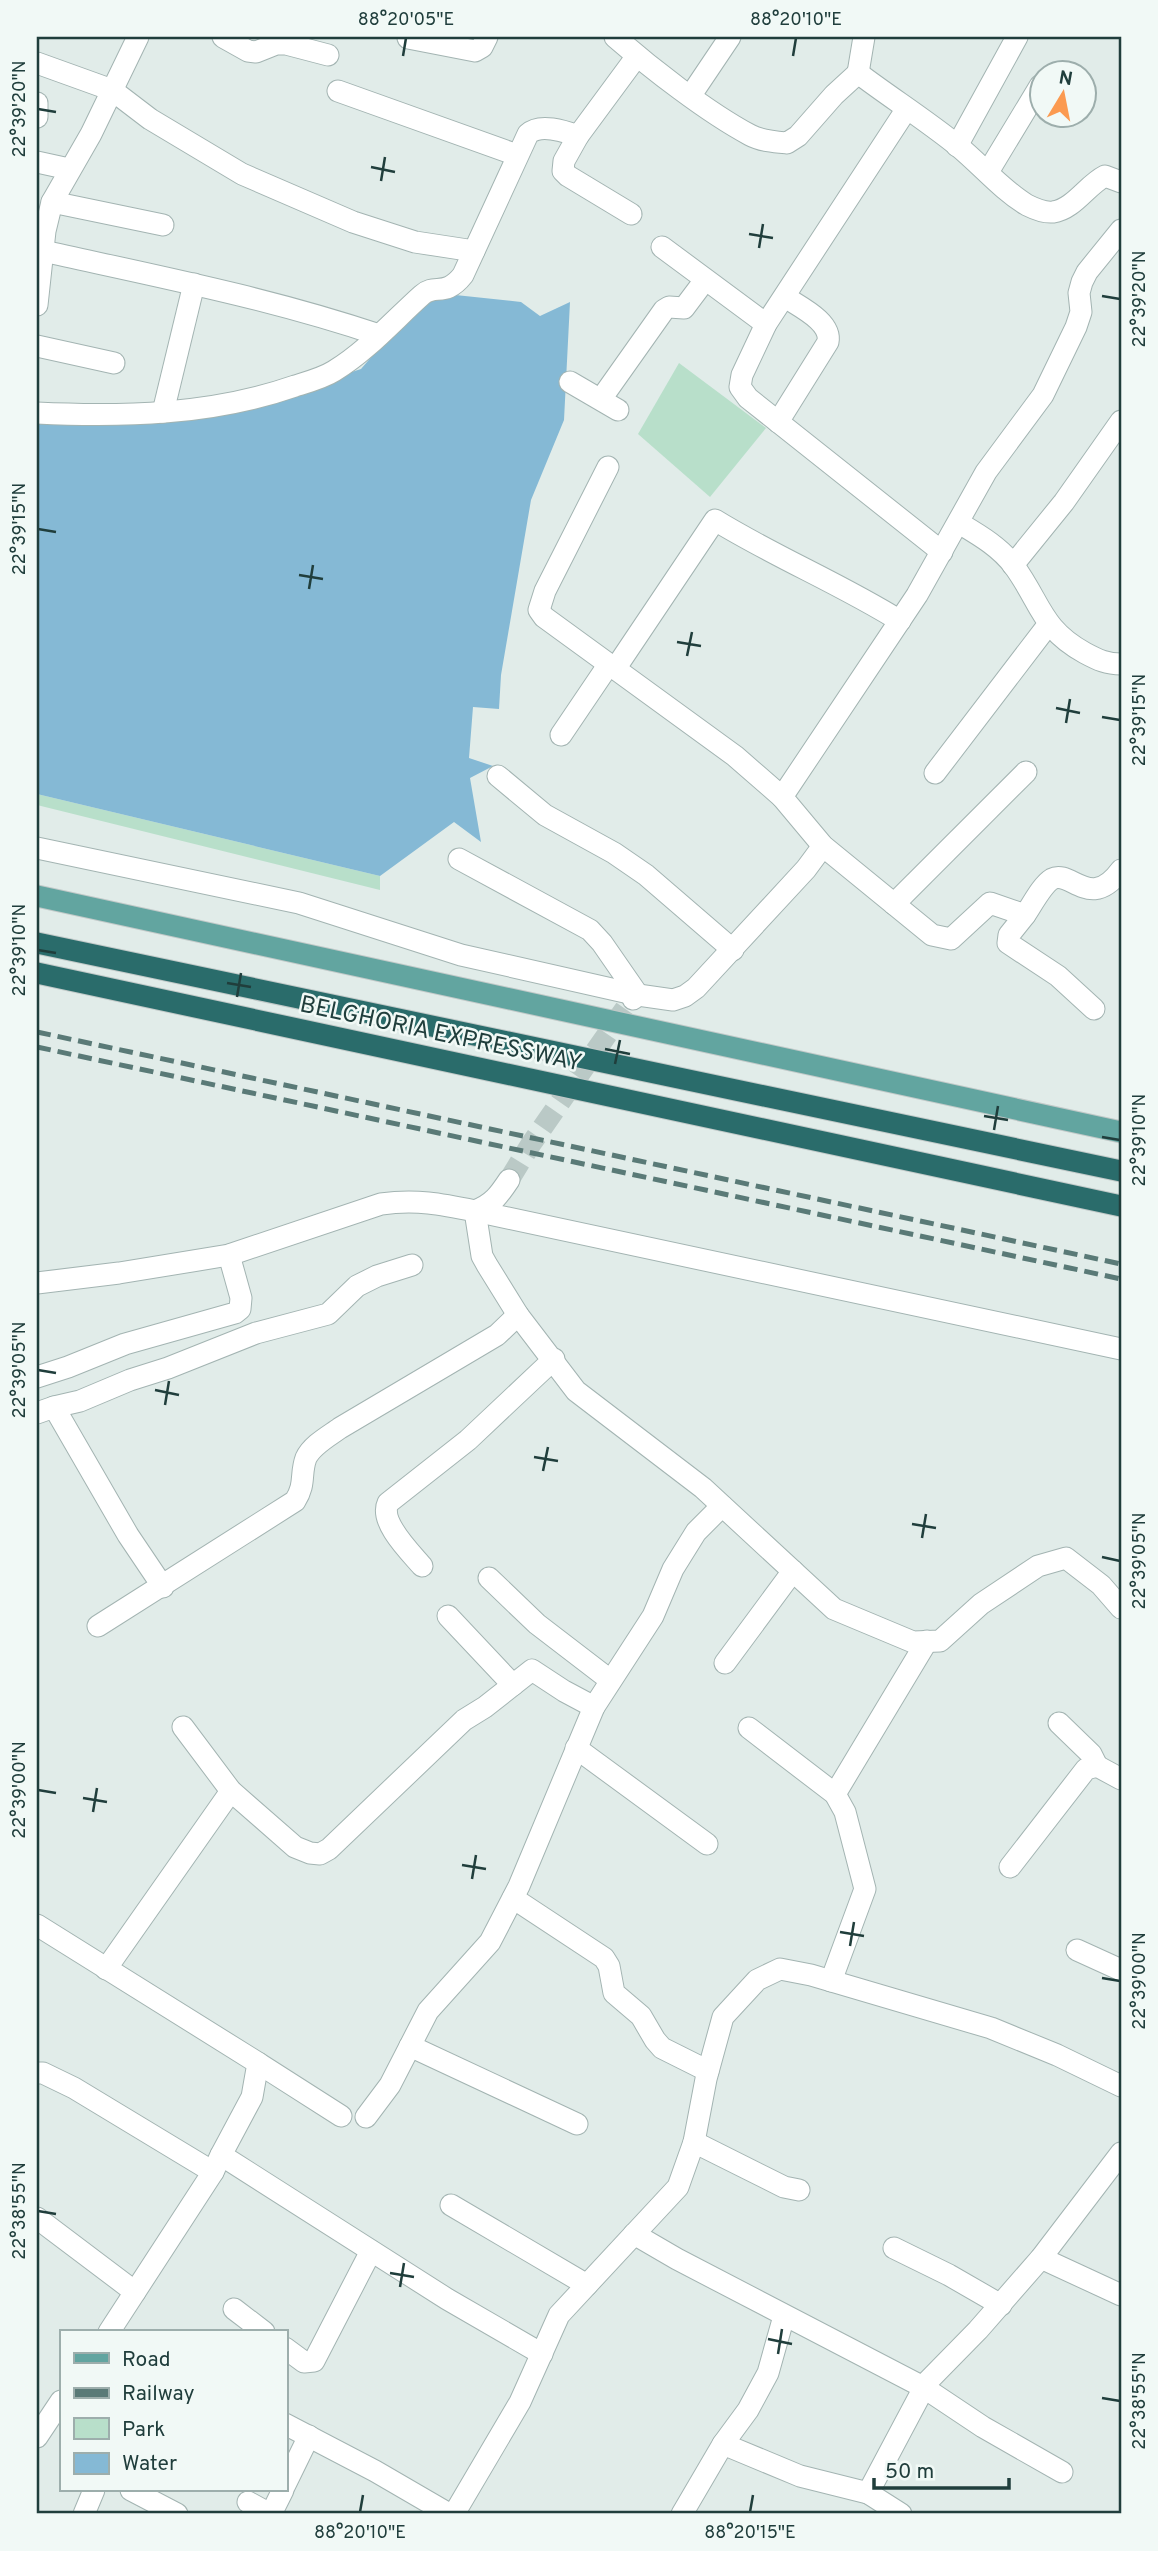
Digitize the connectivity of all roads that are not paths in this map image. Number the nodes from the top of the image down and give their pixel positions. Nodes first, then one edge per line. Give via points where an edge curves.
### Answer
1 (138, 37) edge
2 (223, 37) edge
3 (487, 37) edge
4 (615, 37) edge
5 (730, 37) edge
6 (864, 37) edge
7 (1017, 37) edge
8 (408, 38) edge
9 (328, 55) dead end
10 (637, 56) junction
11 (37, 63) edge
12 (858, 73) junction
13 (112, 90) junction
14 (338, 91) dead end
15 (691, 95) junction
16 (37, 103) edge
17 (1028, 106) edge
18 (906, 110) junction
19 (37, 117) edge
20 (578, 136) junction
21 (957, 146) junction
22 (517, 155) junction
23 (37, 162) edge
24 (69, 169) junction
25 (988, 172) junction
26 (1121, 182) edge
27 (52, 202) junction
28 (631, 214) dead end
29 (163, 225) dead end
30 (1121, 230) edge
31 (662, 247) dead end
32 (43, 251) junction
33 (474, 251) junction
34 (705, 280) junction
35 (194, 284) junction
36 (785, 297) junction
37 (37, 305) edge
38 (766, 324) junction
39 (379, 335) junction
40 (37, 346) edge
41 (114, 363) dead end
42 (570, 382) dead end
43 (163, 412) junction
44 (37, 414) edge
45 (1121, 421) edge
46 (778, 422) junction
47 (608, 467) dead end
48 (959, 523) junction
49 (942, 552) junction
50 (1013, 565) junction
51 (900, 621) junction
52 (1048, 625) junction
53 (1121, 664) edge
54 (612, 666) junction
55 (561, 735) dead end
56 (1026, 772) dead end
57 (935, 773) dead end
58 (498, 776) dead end
59 (782, 797) junction
60 (823, 846) junction
61 (37, 848) edge
62 (459, 859) dead end
63 (1121, 870) edge
64 (37, 896) edge
65 (894, 904) junction
66 (1025, 915) junction
67 (37, 943) edge
68 (733, 950) junction
69 (37, 973) edge
70 (633, 999) junction
71 (1094, 1009) dead end
72 (1121, 1132) edge
73 (1121, 1171) edge
74 (509, 1180) tunnel mouth
75 (1121, 1206) edge
76 (475, 1211) junction
77 (229, 1255) junction
78 (412, 1265) dead end
79 (37, 1283) edge
80 (518, 1315) junction
81 (1121, 1349) edge
82 (554, 1359) junction
83 (68, 1367) junction
84 (37, 1377) edge
85 (80, 1401) junction
86 (45, 1410) edge
87 (722, 1506) junction
88 (422, 1566) dead end
89 (793, 1571) junction
90 (489, 1578) dead end
91 (163, 1587) junction
92 (1121, 1608) edge
93 (448, 1616) dead end
94 (98, 1626) dead end
95 (927, 1641) junction
96 (724, 1663) dead end
97 (610, 1680) junction
98 (513, 1685) junction
99 (594, 1707) junction
100 (1059, 1723) dead end
101 (183, 1727) dead end
102 (749, 1728) dead end
103 (576, 1748) junction
104 (1097, 1766) junction
105 (1121, 1779) edge
106 (231, 1791) junction
107 (835, 1794) junction
108 (707, 1844) dead end
109 (1010, 1867) dead end
110 (513, 1898) junction
111 (37, 1925) edge
112 (1077, 1951) dead end
113 (106, 1969) junction
114 (1121, 1970) edge
115 (831, 1981) junction
116 (410, 2046) junction
117 (258, 2063) junction
118 (708, 2071) junction
119 (37, 2073) edge
120 (1121, 2086) edge
121 (341, 2116) dead end
122 (366, 2117) dead end
123 (578, 2124) dead end
124 (694, 2142) junction
125 (1121, 2152) edge
126 (217, 2164) junction
127 (799, 2190) dead end
128 (452, 2205) dead end
129 (37, 2218) edge
130 (634, 2234) junction
131 (894, 2248) dead end
132 (371, 2252) junction
133 (1041, 2258) junction
134 (587, 2285) junction
135 (135, 2292) junction
136 (1121, 2295) edge
137 (1001, 2305) junction
138 (234, 2309) dead end
139 (785, 2316) junction
140 (110, 2330) edge
141 (261, 2330) edge
142 (287, 2349) edge
143 (542, 2354) junction
144 (923, 2387) junction
145 (59, 2407) edge
146 (287, 2425) edge
147 (37, 2437) edge
148 (309, 2437) junction
149 (723, 2444) junction
150 (1062, 2472) dead end
151 (287, 2481) edge
152 (93, 2492) edge
153 (135, 2492) edge
154 (282, 2492) edge
155 (868, 2493) junction
156 (248, 2502) dead end
157 (84, 2514) edge
158 (177, 2514) edge
159 (271, 2514) edge
160 (451, 2514) edge
161 (682, 2514) edge
162 (901, 2514) edge

1 - 13 street
2 - 9 street via 247,51 286,44
3 - 8 street via 475,51
4 - 10 street
5 - 15 street
6 - 12 street
7 - 21 street
10 - 15 street
10 - 20 street
11 - 13 street
12 - 15 street via 787,142 752,136
12 - 18 street
13 - 24 street
13 - 33 street via 150,119 242,174 386,234
14 - 22 street
16 - 19 street
17 - 25 street
18 - 21 street
18 - 36 street
20 - 22 street via 533,130
20 - 28 street via 563,171
21 - 25 street
22 - 33 street
23 - 24 street
24 - 27 street
25 - 26 street via 1029,206 1050,212 1061,210 1105,176
27 - 29 street
27 - 32 street
30 - 48 street via 1082,282 1076,327 1043,395 986,472
31 - 34 street
32 - 35 street
32 - 37 street
33 - 39 street via 456,284 426,291
34 - 38 street
34 - 42 street via 684,308 664,310 609,404
35 - 39 street
35 - 43 street
36 - 38 street
36 - 46 street via 826,327 830,335
38 - 46 street via 740,387
39 - 43 street via 355,358 318,378 246,401
40 - 41 street
43 - 44 street
45 - 50 street
46 - 49 street
47 - 54 street via 539,610
48 - 49 street
48 - 50 street via 990,542
49 - 51 street
50 - 52 street
51 - 54 street via 715,520
51 - 59 street
52 - 53 street via 1068,644 1108,664
52 - 57 street
54 - 55 street
54 - 59 street via 735,756
56 - 65 street
58 - 68 street via 545,815 646,875
59 - 60 street
60 - 65 street
60 - 68 street
61 - 70 street via 299,903 461,955
62 - 70 street via 590,930
63 - 66 street via 1106,887 1051,880
64 - 72 main road
65 - 66 street via 943,939 951,939 990,903
66 - 71 street via 1008,943 1058,976
67 - 73 highway, BELGHORIA EXPRESSWAY
68 - 70 street via 685,996
69 - 75 highway, BELGHORIA EXPRESSWAY
74 - 76 street via 497,1199
76 - 77 street via 434,1202 381,1204
76 - 80 street via 482,1256
76 - 81 street
77 - 79 street
77 - 83 street via 240,1309 125,1344
78 - 85 street via 357,1286 328,1314 226,1343
80 - 82 street
80 - 91 street via 497,1335 319,1443 307,1457 304,1483 295,1502
82 - 87 street via 576,1391
82 - 88 street via 468,1440 388,1503 388,1521
83 - 84 street
83 - 85 street
85 - 86 street
86 - 91 street
87 - 89 street
87 - 97 street via 696,1532 673,1569 653,1616
89 - 95 street via 834,1609 913,1642
89 - 96 street
90 - 97 street via 537,1624
91 - 94 street
92 - 95 street via 1101,1585 1066,1558 1038,1566 981,1604 940,1641
93 - 98 street
95 - 107 street
97 - 99 street
98 - 99 street via 532,1670
98 - 106 street via 464,1720 320,1853 295,1847
99 - 103 street
100 - 104 street
101 - 106 street
102 - 107 street
103 - 108 street
103 - 110 street
104 - 105 street
104 - 109 street via 1081,1772
106 - 113 street
107 - 115 street via 845,1812 865,1889
110 - 116 street via 490,1942 428,2011
110 - 118 street via 604,1958 614,1993 646,2021 662,2048
111 - 113 street
112 - 114 street
113 - 117 street
115 - 118 street via 780,1969 757,1980 723,2017
115 - 120 street via 991,2028
116 - 122 street via 390,2085
116 - 123 street
117 - 121 street
117 - 126 street via 252,2097
118 - 124 street
119 - 126 street
124 - 127 street
124 - 130 street via 678,2187
125 - 133 street
126 - 132 street
126 - 135 street
128 - 134 street
129 - 135 street
130 - 134 street
130 - 139 street
131 - 137 street
132 - 142 street via 314,2361 304,2362
132 - 143 street
133 - 136 street
133 - 137 street
134 - 143 street via 559,2315
135 - 140 street
137 - 144 street
138 - 141 street
139 - 144 street
139 - 149 street via 768,2373
143 - 160 street via 520,2402
144 - 150 street
144 - 155 street
145 - 147 street
146 - 148 street
148 - 151 street
148 - 160 street
149 - 155 street via 800,2476
149 - 161 street
152 - 157 street
153 - 158 street
154 - 159 street
155 - 162 street
156 - 159 street

